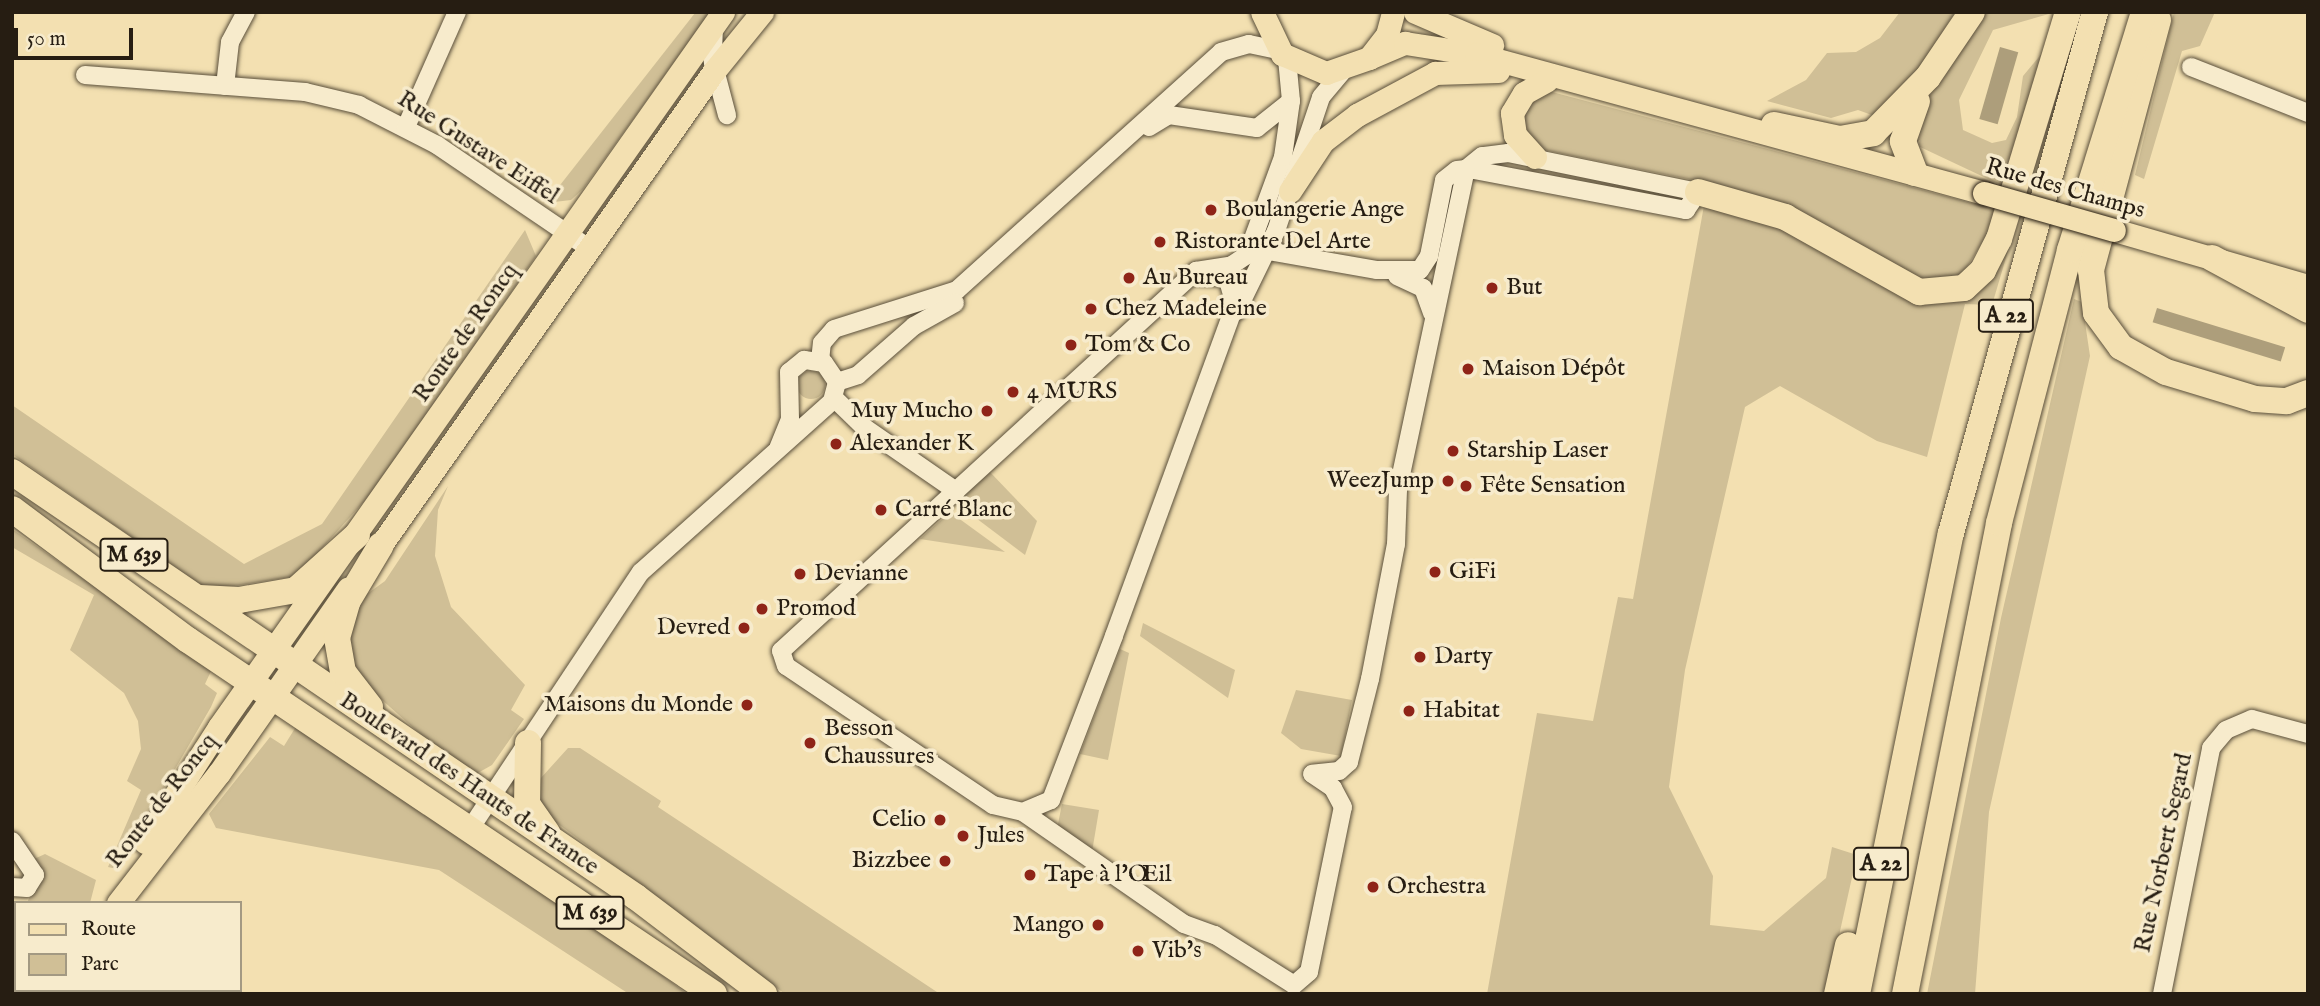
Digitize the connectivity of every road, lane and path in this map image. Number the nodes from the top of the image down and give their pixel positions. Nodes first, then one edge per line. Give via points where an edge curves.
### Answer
1 (246, 12) edge
2 (457, 12) edge
3 (762, 12) edge
4 (1393, 12) edge
5 (1415, 12) edge
6 (1972, 12) edge
7 (2068, 12) edge
8 (2095, 12) edge
9 (2144, 12) edge
10 (2160, 12) edge
11 (1260, 16) edge
12 (719, 17) edge
13 (1282, 54) junction
14 (1369, 58) junction
15 (2191, 67) dead end
16 (714, 71) junction
17 (1343, 71) junction
18 (85, 75) dead end
19 (1928, 77) junction
20 (1547, 80) junction
21 (225, 86) junction
22 (1595, 86) junction
23 (1292, 102) junction
24 (2308, 113) edge
25 (727, 115) dead end
26 (1774, 125) junction
27 (406, 127) junction
28 (1808, 143) junction
29 (1535, 157) junction
30 (1466, 169) junction
31 (1915, 173) junction
32 (1290, 191) junction
33 (1698, 192) junction
34 (566, 234) junction
35 (590, 249) junction
36 (1268, 251) junction
37 (2212, 258) junction
38 (1377, 270) junction
39 (1191, 276) junction
40 (2308, 286) edge
41 (2308, 310) edge
42 (1432, 314) junction
43 (1227, 330) junction
44 (820, 361) junction
45 (2308, 394) edge
46 (830, 396) junction
47 (790, 399) junction
48 (778, 448) junction
49 (12, 471) edge
50 (956, 491) junction
51 (12, 509) edge
52 (357, 535) junction
53 (381, 545) junction
54 (199, 597) junction
55 (273, 673) junction
56 (1906, 734) junction
57 (2308, 734) edge
58 (528, 743) junction
59 (411, 748) junction
60 (490, 800) junction
61 (1024, 812) junction
62 (468, 832) junction
63 (12, 841) edge
64 (554, 843) junction
65 (12, 887) edge
66 (107, 901) edge
67 (119, 901) edge
68 (1913, 959) junction
69 (714, 994) edge
70 (764, 994) edge
71 (1837, 994) edge
72 (1857, 994) edge
73 (1905, 994) edge
74 (1912, 994) edge
75 (2162, 994) edge

1 - 21 street via 230,42
2 - 27 street
3 - 16 main road, Route de Roncq
4 - 14 main road via 1387,35
5 - 26 main road, Rue des Champs via 1508,51
6 - 19 highway
7 - 33 highway via 1999,239 1983,270 1964,288 1919,292 1786,217
8 - 56 highway, A 22 via 1989,378
9 - 68 highway, A 22 via 2070,250 1999,523 1956,713
10 - 45 highway via 2091,270 2096,313 2112,340 2166,372 2255,399 2287,401
11 - 13 main road
12 - 16 street
12 - 34 main road, Route de Roncq
13 - 17 main road via 1310,70
13 - 23 street
13 - 44 street via 1249,44 1221,52 957,290 834,329 822,343
14 - 17 main road, Rue des Champs
14 - 22 main road, Rue des Champs via 1413,43
15 - 24 street
16 - 25 street
16 - 35 main road, Route de Roncq
17 - 32 street via 1321,97
18 - 21 street, Rue Gustave Eiffel
19 - 26 highway via 1892,120 1867,135 1827,138
19 - 31 highway via 1905,124 1903,141
20 - 22 main road
20 - 29 main road via 1524,93 1513,113 1515,135
20 - 32 main road via 1478,69 1426,77 1330,134
21 - 27 street, Rue Gustave Eiffel via 331,97
22 - 28 main road, Rue des Champs
23 - 39 street via 1279,172 1252,248 1238,263 1200,267
23 - 46 street via 1257,128 1162,117 954,304 914,326
26 - 28 main road, Rue des Champs
27 - 34 street, Rue Gustave Eiffel
28 - 31 main road, Rue des Champs
29 - 30 street via 1490,153
29 - 33 street
30 - 33 street via 1686,210
30 - 38 street via 1444,180 1423,267
30 - 42 street
31 - 37 main road, Rue des Champs, bridge
32 - 36 street
34 - 35 street, Rue Gustave Eiffel
34 - 52 main road, Route de Roncq
35 - 53 main road, Route de Roncq
36 - 38 street
36 - 43 street
37 - 40 main road, Rue des Champs
37 - 41 highway
38 - 42 street via 1419,285
39 - 43 street via 1208,272 1231,280 1236,298
39 - 50 street
42 - 61 street via 1396,502 1396,544 1349,762 1339,771 1312,774 1333,788 1343,807 1309,972 1294,985 1215,935 1184,924
43 - 61 street via 1053,795 1042,808
44 - 46 street
44 - 47 street via 791,369
46 - 47 street via 805,410
46 - 48 street
46 - 50 street via 865,428
47 - 48 street via 790,419
48 - 58 street via 641,572
49 - 54 highway, Boulevard des Hauts de France / M 639
50 - 61 street via 806,622 780,656 786,666 978,798
51 - 55 highway, Boulevard des Hauts de France / M 639
52 - 54 highway via 296,590 239,600
52 - 55 main road, Route de Roncq
53 - 55 main road, Route de Roncq
53 - 59 highway via 344,610 338,655 352,687
54 - 55 highway, Boulevard des Hauts de France / M 639
55 - 59 highway, Boulevard des Hauts de France / M 639
55 - 62 highway, Boulevard des Hauts de France / M 639
55 - 66 main road, Route de Roncq
55 - 67 main road, Route de Roncq
56 - 71 highway via 1877,811
56 - 72 highway, A 22
57 - 75 street, Rue Norbert Segard via 2252,719 2226,730 2211,748
58 - 60 street
58 - 64 highway via 527,804
59 - 60 highway, Boulevard des Hauts de France / M 639
60 - 62 street
60 - 64 highway, Boulevard des Hauts de France / M 639
62 - 69 highway, Boulevard des Hauts de France / M 639
63 - 65 street via 35,875 27,888
64 - 70 highway, Boulevard des Hauts de France / M 639
68 - 73 highway, A 22
68 - 74 highway

